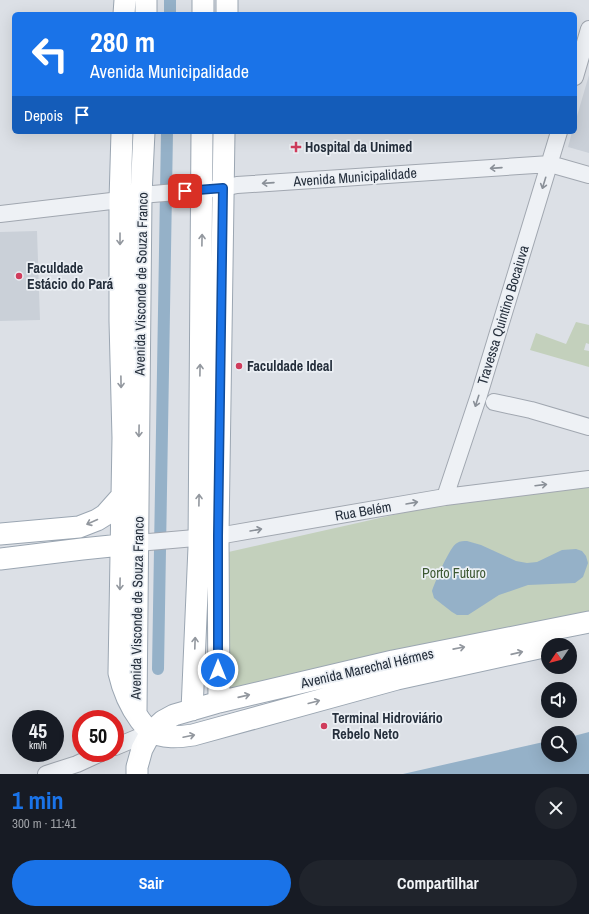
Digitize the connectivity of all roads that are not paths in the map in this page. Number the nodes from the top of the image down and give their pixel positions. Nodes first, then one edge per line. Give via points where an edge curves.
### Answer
1 (125, 0) edge
2 (146, 0) edge
3 (203, 0) edge
4 (227, 0) edge
5 (124, 12) edge
6 (146, 12) edge
7 (203, 12) edge
8 (227, 12) edge
9 (589, 28) edge
10 (577, 70) edge
11 (122, 134) edge
12 (144, 134) edge
13 (202, 134) edge
14 (224, 134) edge
15 (558, 134) edge
16 (550, 164) junction
17 (589, 175) edge
18 (223, 188) junction
19 (193, 190) junction
20 (146, 195) junction
21 (120, 200) junction
22 (0, 214) edge
23 (120, 321) junction
24 (140, 378) junction
25 (494, 402) dead end
26 (589, 427) edge
27 (589, 480) edge
28 (121, 497) junction
29 (445, 497) junction
30 (0, 534) edge
31 (208, 538) junction
32 (136, 543) junction
33 (0, 559) edge
34 (589, 622) edge
35 (589, 637) edge
36 (577, 640) edge
37 (541, 647) edge
38 (395, 670) junction
39 (219, 702) junction
40 (192, 710) junction
41 (151, 732) junction
42 (124, 743) edge
43 (81, 762) edge
44 (46, 774) edge
45 (137, 774) edge

1 - 5 main road
2 - 6 main road
3 - 7 main road
4 - 8 main road
9 - 10 street
11 - 21 main road, Avenida Visconde de Souza Franco
12 - 20 main road, Avenida Visconde de Souza Franco
13 - 19 main road
14 - 18 main road
15 - 16 street, Travessa Quintino Bocaiuva
16 - 17 street, Avenida Municipalidade
16 -> 18 street, Avenida Municipalidade
16 -> 29 street, Travessa Quintino Bocaiuva
18 - 19 street, Avenida Municipalidade
18 - 31 main road
19 - 20 street, Avenida Municipalidade
31 -> 19 main road
20 - 21 street, Avenida Municipalidade
20 - 24 main road, Avenida Visconde de Souza Franco
21 - 22 street, Avenida Municipalidade
21 -> 23 main road, Avenida Visconde de Souza Franco
23 - 24 main road
23 -> 28 main road, Avenida Visconde de Souza Franco via 123,438
24 -> 32 main road, Avenida Visconde de Souza Franco
25 - 26 street
29 -> 27 street, Rua Belém
28 -> 30 main road via 113,508 88,525
28 - 32 main road, Avenida Visconde de Souza Franco
31 -> 29 street, Rua Belém
31 - 32 street, Rua Belém
31 - 39 main road
40 -> 31 main road
32 - 33 main road
32 -> 41 main road, Avenida Visconde de Souza Franco via 136,714
38 -> 34 main road, Avenida Marechal Hérmes
35 - 36 main road
38 -> 37 main road, Avenida Marechal Hérmes
39 -> 38 main road, Avenida Marechal Hérmes
41 -> 38 main road, Avenida Marechal Hérmes via 169,737 193,735
39 - 40 main road, Avenida Marechal Hérmes
40 - 41 main road, Avenida Marechal Hérmes via 174,715
41 - 42 street, Avenida Marechal Hérmes
41 - 45 main road via 142,749
43 - 44 street

